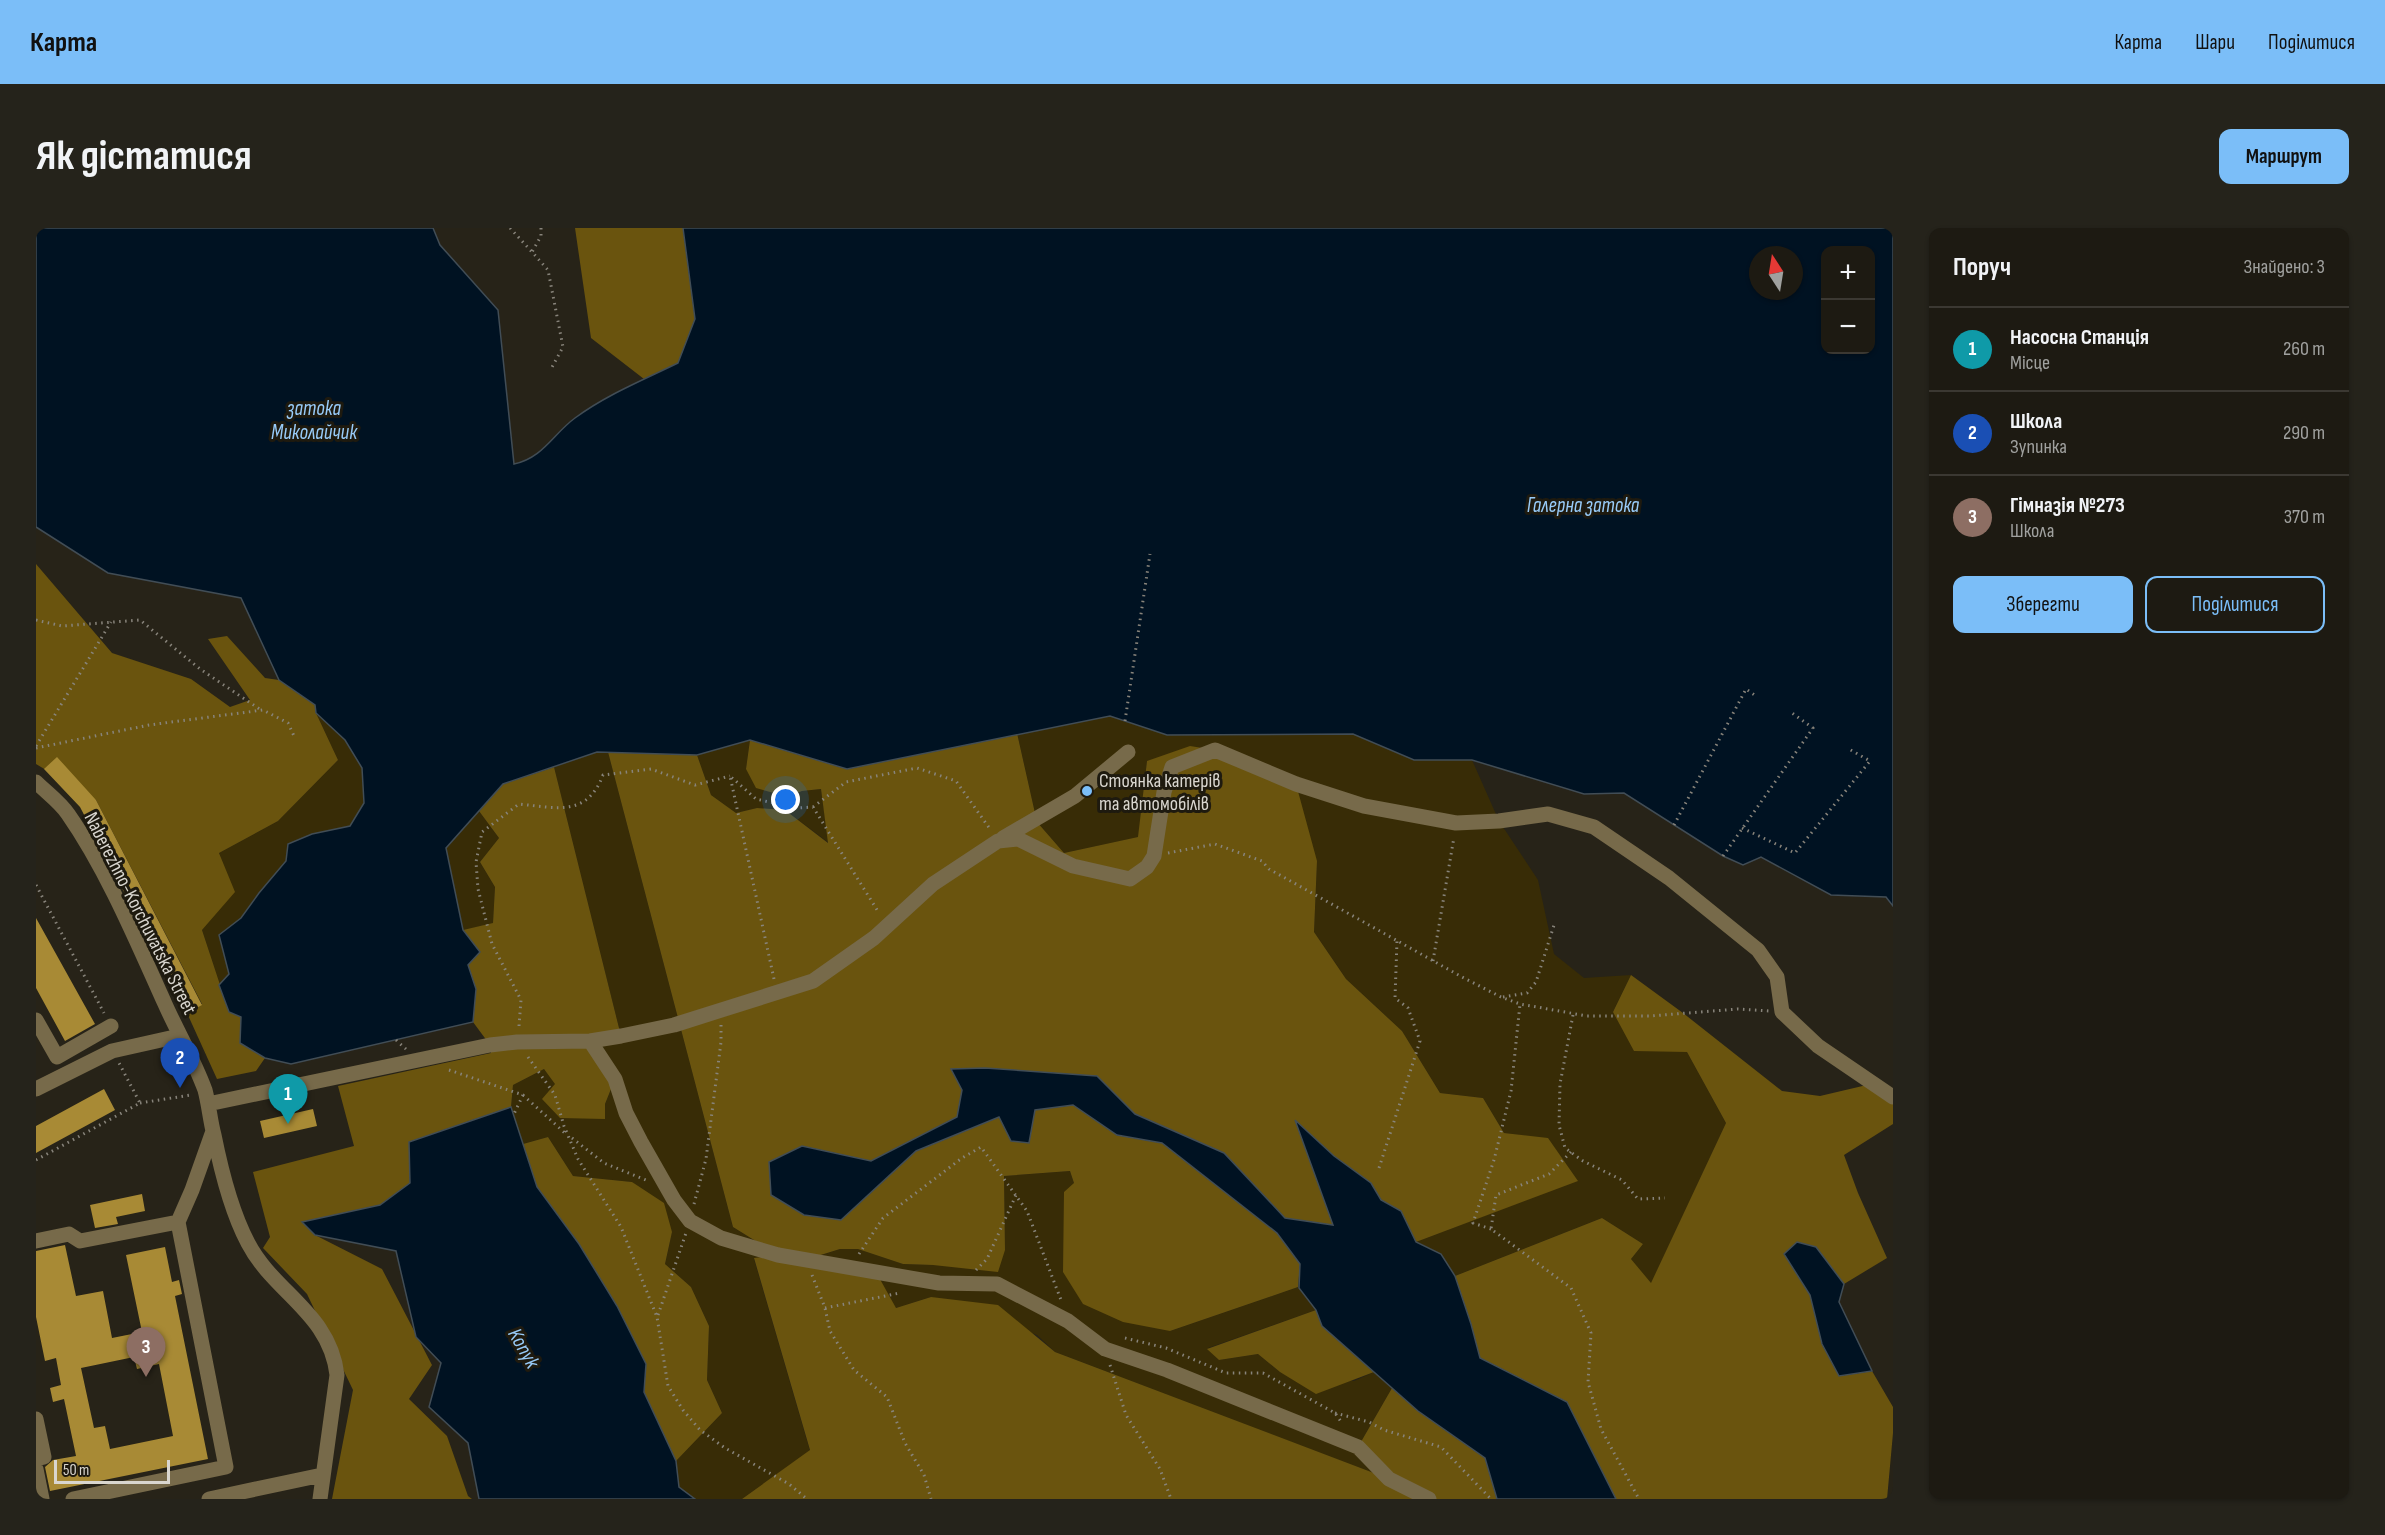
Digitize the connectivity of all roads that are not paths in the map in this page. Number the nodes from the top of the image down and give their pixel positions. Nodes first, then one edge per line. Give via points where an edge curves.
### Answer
1 (1128, 752) dead end
2 (36, 782) edge
3 (998, 841) junction
4 (36, 1020) edge
5 (111, 1026) road end
6 (179, 1036) junction
7 (590, 1041) junction
8 (36, 1089) edge
9 (1893, 1097) edge
10 (208, 1104) junction
11 (213, 1131) junction
12 (178, 1222) junction
13 (36, 1241) edge
14 (36, 1419) edge
15 (36, 1459) edge
16 (36, 1469) edge
17 (322, 1475) junction
18 (42, 1499) edge
19 (74, 1499) edge
20 (208, 1499) edge
21 (321, 1499) edge
22 (1429, 1499) edge

1 - 3 street via 1075,796
2 - 6 street, Naberezhno-Korchuvatska Street via 67,812 91,851
3 - 7 street via 933,884 887,926 813,981 674,1025
3 - 9 street via 1018,839 1073,866 1130,879 1155,856 1164,792 1172,767 1215,750 1296,784 1364,806 1456,823 1548,814 1594,827 1669,878 1758,950 1777,977 1782,1011 1818,1046
4 - 5 street via 57,1057
6 - 8 street via 112,1051
6 - 10 street, Naberezhno-Korchuvatska Street via 194,1063
7 - 10 street via 490,1045
7 - 22 street via 615,1079 626,1113 690,1221 721,1238 778,1255 849,1268 939,1283 997,1284 1068,1321 1105,1349 1358,1447 1389,1479
10 - 11 street, Naberezhno-Korchuvatska Street
11 - 12 street
11 - 17 street, Naberezhno-Korchuvatska Street via 223,1176 247,1242 264,1268 297,1300 328,1339 335,1356 337,1375
12 - 13 street via 81,1241 69,1234
12 - 19 street via 226,1467
14 - 15 street via 44,1457
16 - 18 street
17 - 20 street
17 - 21 street, Naberezhno-Korchuvatska Street

